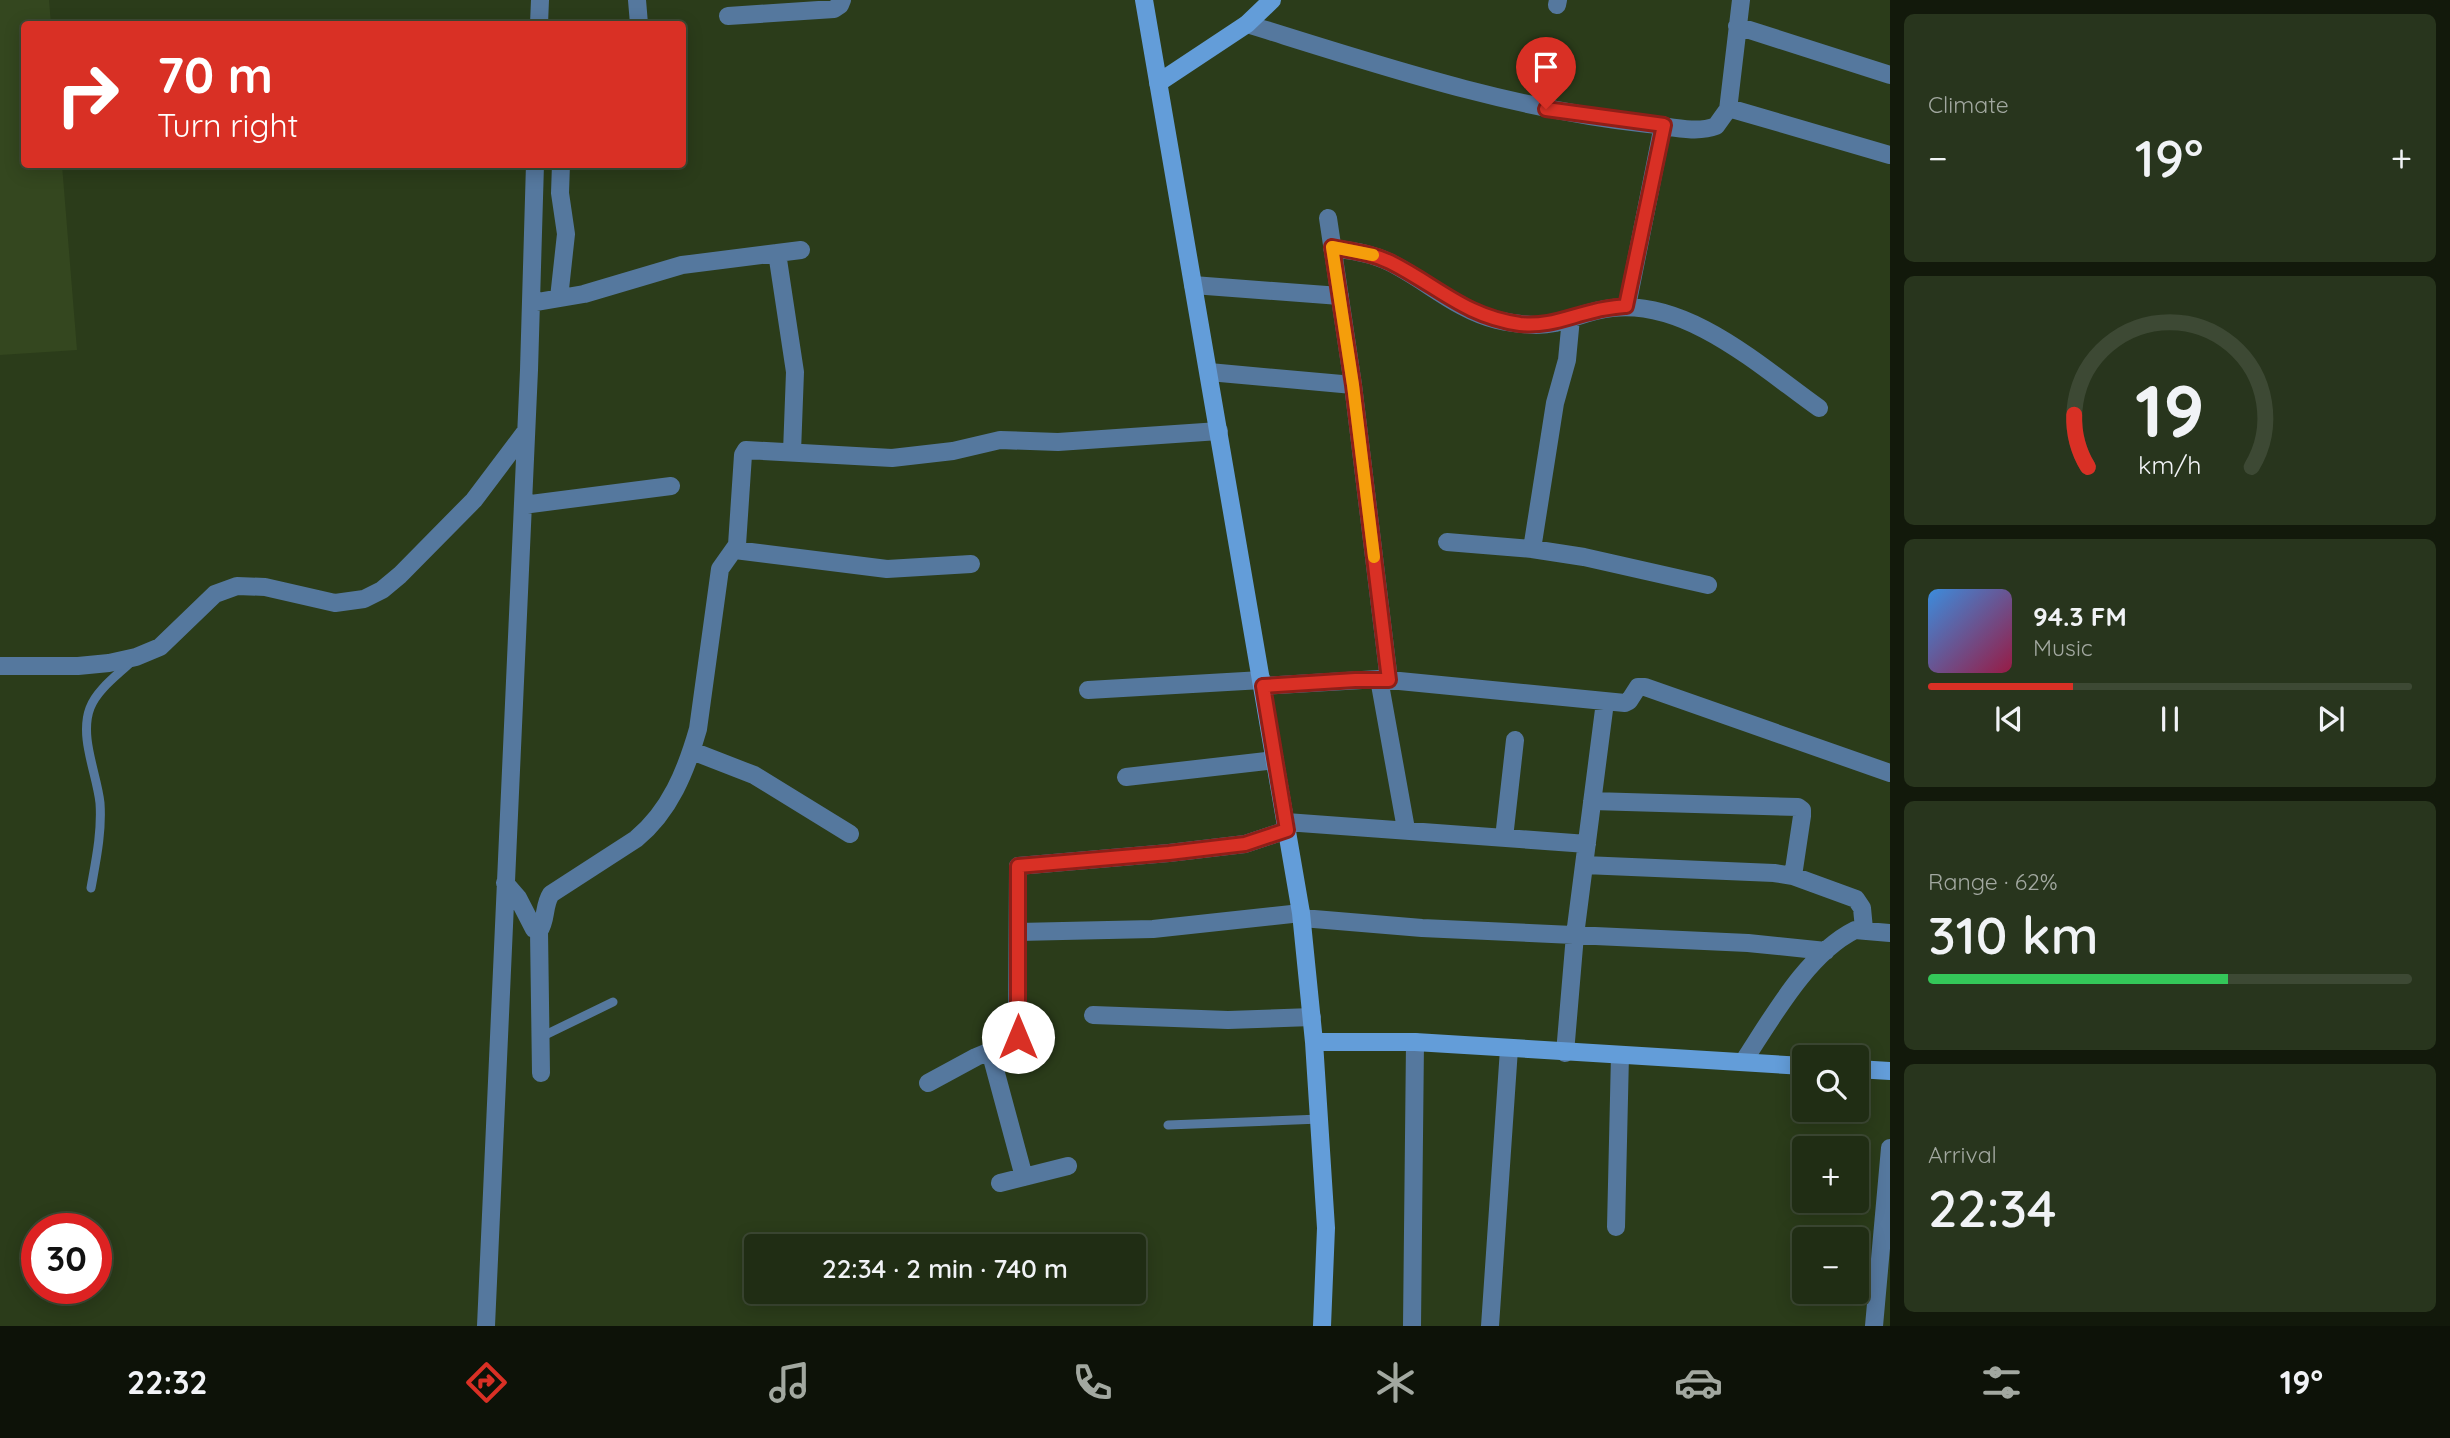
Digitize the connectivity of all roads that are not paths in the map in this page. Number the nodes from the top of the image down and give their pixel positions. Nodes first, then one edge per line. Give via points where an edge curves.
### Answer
1 (540, 0) edge
2 (637, 0) edge
3 (845, 0) edge
4 (1144, 0) edge
5 (1272, 0) edge
6 (1741, 0) edge
7 (728, 16) dead end
8 (539, 21) edge
9 (639, 21) edge
10 (1247, 23) junction
11 (1737, 26) junction
12 (1890, 75) edge
13 (1158, 83) junction
14 (1728, 110) junction
15 (1664, 125) junction
16 (1890, 155) edge
17 (535, 168) edge
18 (561, 168) edge
19 (1328, 218) dead end
20 (1332, 247) junction
21 (801, 250) dead end
22 (777, 253) junction
23 (1193, 285) junction
24 (1340, 296) junction
25 (559, 298) junction
26 (531, 303) junction
27 (1626, 306) junction
28 (1571, 318) junction
29 (1209, 372) junction
30 (1353, 385) junction
31 (1819, 408) dead end
32 (1219, 431) junction
33 (526, 432) junction
34 (792, 452) junction
35 (671, 486) dead end
36 (523, 505) junction
37 (1447, 542) dead end
38 (1532, 549) junction
39 (735, 550) junction
40 (971, 564) dead end
41 (1708, 585) dead end
42 (136, 657) junction
43 (0, 666) edge
44 (1384, 680) junction
45 (1262, 683) junction
46 (1088, 690) dead end
47 (1605, 702) junction
48 (1515, 740) dead end
49 (692, 751) junction
50 (1275, 760) junction
51 (1890, 773) edge
52 (1126, 777) dead end
53 (1592, 801) junction
54 (1287, 826) junction
55 (1406, 829) junction
56 (850, 834) dead end
57 (1504, 838) junction
58 (1587, 844) junction
59 (1584, 865) junction
60 (1793, 876) junction
61 (505, 883) junction
62 (91, 888) dead end
63 (1302, 915) junction
64 (1864, 929) junction
65 (539, 931) junction
66 (1018, 932) junction
67 (1890, 933) edge
68 (1575, 935) junction
69 (1826, 951) junction
70 (613, 1002) dead end
71 (1093, 1015) dead end
72 (1312, 1017) junction
73 (541, 1037) junction
74 (1314, 1042) junction
75 (1415, 1042) junction
76 (1509, 1049) junction
77 (990, 1051) junction
78 (1565, 1053) junction
79 (1620, 1055) junction
80 (1743, 1062) junction
81 (1792, 1065) edge
82 (1869, 1070) edge
83 (1890, 1071) edge
84 (541, 1073) dead end
85 (928, 1083) dead end
86 (1321, 1119) junction
87 (1168, 1125) dead end
88 (1890, 1148) edge
89 (1068, 1166) dead end
90 (1024, 1177) junction
91 (1000, 1182) dead end
92 (1616, 1227) dead end
93 (486, 1326) edge
94 (1322, 1326) edge
95 (1412, 1326) edge
96 (1490, 1326) edge
97 (1874, 1326) edge

1 - 8 street
2 - 9 street
3 - 7 street via 834,9
4 - 13 street
5 - 10 street
6 - 11 street
10 - 13 street
10 - 15 street via 1449,86 1546,109
11 - 12 street
11 - 14 street
13 - 23 street
14 - 15 street via 1713,127
14 - 16 street
15 - 27 street
17 - 26 street
18 - 25 street via 566,234
19 - 20 street
20 - 24 street
20 - 28 street via 1387,261 1487,317 1540,325
21 - 22 street
22 - 25 street via 682,265
22 - 34 street via 794,372
23 - 24 street
23 - 29 street
24 - 30 street
25 - 26 street
26 - 33 street
27 - 28 street
27 - 31 street via 1700,326
28 - 38 street
29 - 30 street
29 - 32 street
30 - 44 street
32 - 34 street via 1058,442 1000,440 892,458
32 - 45 street
33 - 36 street
33 - 42 street via 474,500 382,590 364,599 335,603 250,585 225,589 206,600 160,647
34 - 39 street via 744,452
35 - 36 street
36 - 61 street
37 - 38 street
38 - 41 street
39 - 40 street via 887,569
39 - 49 street via 720,569
42 - 43 street via 78,666
42 - 62 lane via 99,693 89,712 87,731 100,803
44 - 45 street
44 - 47 street
44 - 55 street
45 - 46 street
45 - 50 street
47 - 51 street via 1627,703 1638,687 1651,688
47 - 53 street
48 - 57 street
49 - 56 street via 754,775
49 - 65 street via 670,802 657,819 636,839 551,894
50 - 52 street
50 - 54 street
53 - 58 street
53 - 60 street via 1798,807 1802,816
54 - 55 street
54 - 63 street
54 - 66 street via 1245,844 1019,865
55 - 57 street
57 - 58 street
58 - 59 street
59 - 60 street
59 - 68 street
60 - 64 street via 1856,899
61 - 65 street
61 - 93 street
63 - 66 street via 1153,929
63 - 68 street via 1422,928
63 - 72 street
64 - 67 street
64 - 69 street via 1852,931
65 - 73 street
66 - 77 street via 1018,1037
68 - 69 street
68 - 78 street
69 - 80 street via 1793,987
70 - 73 lane
71 - 72 street via 1228,1020
72 - 74 street
73 - 84 street
74 - 75 street
74 - 86 street
75 - 76 street
75 - 95 street
76 - 78 street
76 - 96 street
77 - 85 street
77 - 90 street
78 - 79 street
79 - 80 street
79 - 92 street
80 - 81 street
82 - 83 street
86 - 87 lane
86 - 94 street via 1326,1228
88 - 97 street
89 - 90 street
90 - 91 street

